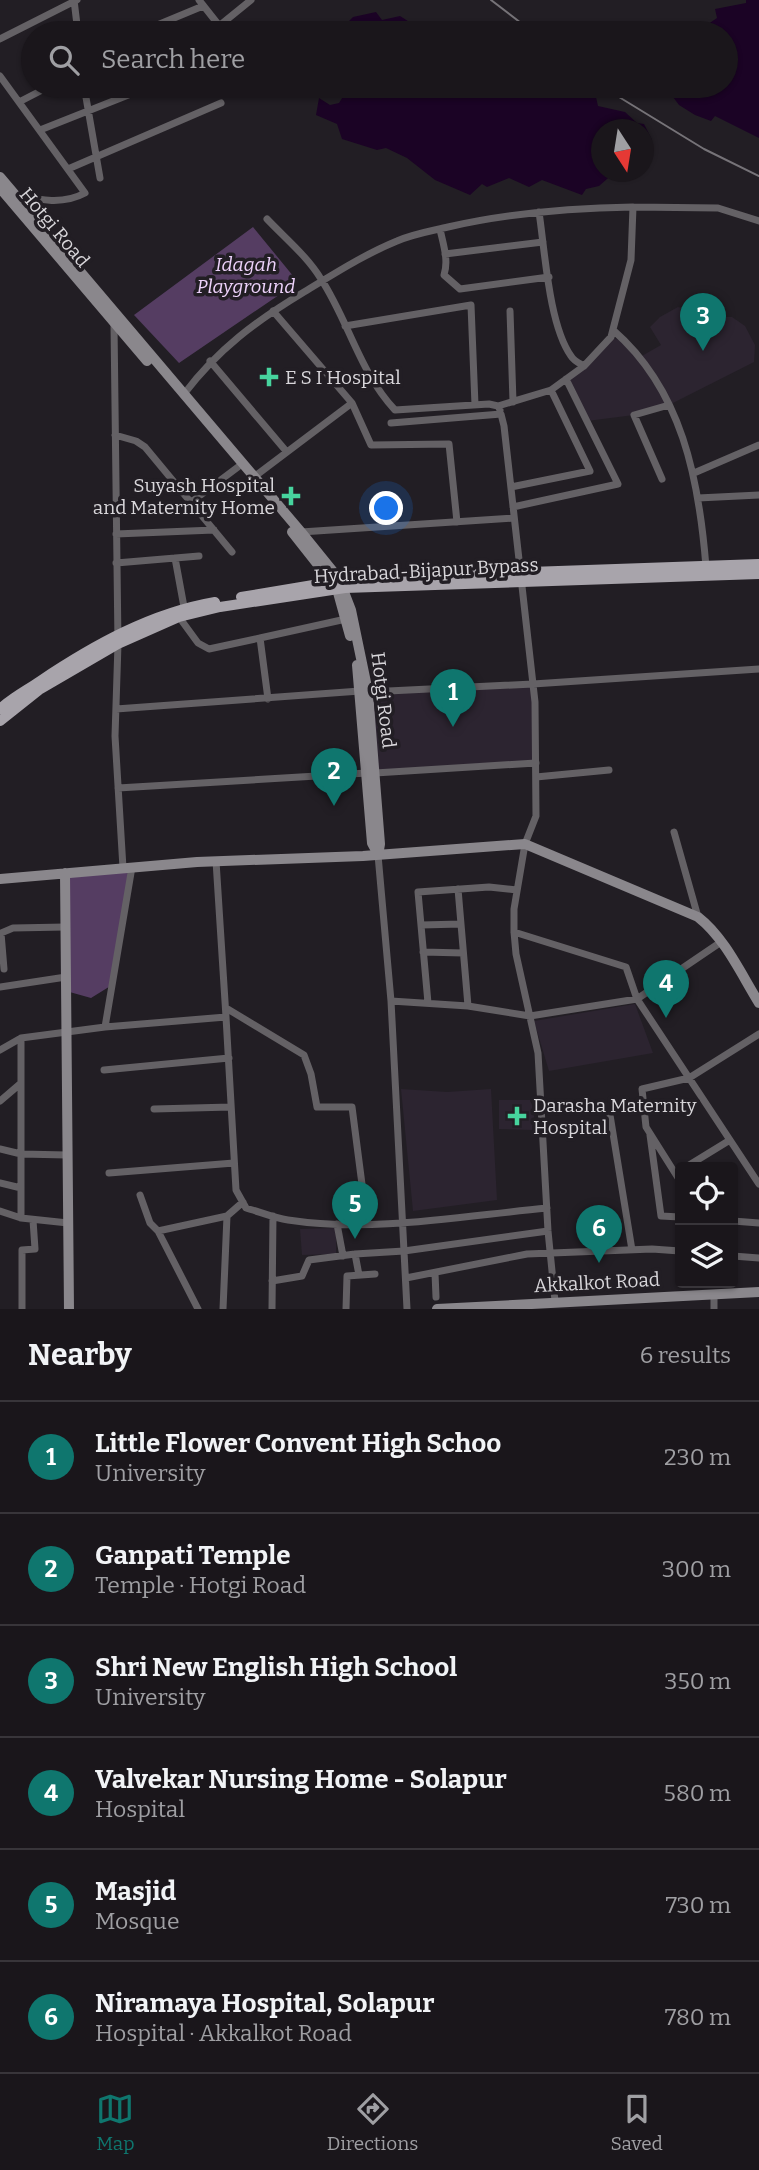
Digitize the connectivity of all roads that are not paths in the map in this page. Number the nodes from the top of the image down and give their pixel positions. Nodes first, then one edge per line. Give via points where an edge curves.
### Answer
1 (75, 0) edge
2 (251, 0) edge
3 (201, 3) edge
4 (35, 21) edge
5 (77, 21) edge
6 (163, 21) edge
7 (215, 21) edge
8 (225, 21) edge
9 (21, 28) edge
10 (0, 39) edge
11 (0, 76) edge
12 (27, 98) edge
13 (86, 98) edge
14 (121, 98) edge
15 (19, 102) junction
16 (221, 103) dead end
17 (89, 111) junction
18 (40, 130) junction
19 (97, 156) junction
20 (68, 169) junction
21 (0, 177) edge
22 (100, 178) dead end
23 (5, 194) edge
24 (633, 207) junction
25 (539, 212) junction
26 (267, 219) dead end
27 (759, 221) edge
28 (440, 229) junction
29 (543, 242) junction
30 (445, 254) junction
31 (549, 278) junction
32 (323, 281) junction
33 (273, 311) junction
34 (510, 311) dead end
35 (114, 325) junction
36 (345, 326) junction
37 (613, 330) junction
38 (210, 361) junction
39 (584, 366) junction
40 (566, 379) junction
41 (551, 390) junction
42 (184, 394) junction
43 (352, 402) junction
44 (513, 402) junction
45 (475, 405) junction
46 (669, 405) junction
47 (500, 410) junction
48 (391, 423) dead end
49 (115, 435) junction
50 (759, 445) edge
51 (286, 451) junction
52 (238, 467) junction
53 (694, 473) junction
54 (254, 477) junction
55 (662, 479) dead end
56 (511, 486) junction
57 (759, 495) edge
58 (698, 498) junction
59 (190, 503) junction
60 (513, 507) junction
61 (514, 518) junction
62 (457, 522) junction
63 (214, 530) junction
64 (301, 532) junction
65 (116, 534) junction
66 (232, 552) dead end
67 (199, 556) dead end
68 (175, 558) junction
69 (116, 563) junction
70 (759, 564) edge
71 (706, 567) junction
72 (759, 574) edge
73 (522, 577) junction
74 (338, 585) junction
75 (182, 612) junction
76 (346, 619) junction
77 (260, 638) junction
78 (117, 639) junction
79 (759, 669) edge
80 (533, 684) junction
81 (364, 692) junction
82 (268, 699) junction
83 (0, 709) edge
84 (116, 709) junction
85 (0, 721) edge
86 (536, 763) junction
87 (609, 770) dead end
88 (371, 773) junction
89 (536, 777) junction
90 (118, 788) junction
91 (674, 832) dead end
92 (525, 844) junction
93 (378, 855) junction
94 (216, 861) junction
95 (128, 868) junction
96 (65, 873) junction
97 (0, 879) edge
98 (458, 889) junction
99 (517, 890) junction
100 (698, 917) junction
101 (461, 924) junction
102 (421, 925) junction
103 (65, 927) junction
104 (514, 932) junction
105 (721, 942) junction
106 (423, 952) junction
107 (463, 953) junction
108 (4, 969) dead end
109 (65, 977) junction
110 (0, 987) edge
111 (637, 999) junction
112 (391, 1001) junction
113 (428, 1003) junction
114 (759, 1003) edge
115 (468, 1006) junction
116 (226, 1008) junction
117 (530, 1016) junction
118 (226, 1017) junction
119 (105, 1027) junction
120 (66, 1031) junction
121 (759, 1034) edge
122 (21, 1038) junction
123 (0, 1050) edge
124 (229, 1058) junction
125 (104, 1070) dead end
126 (689, 1078) junction
127 (20, 1084) junction
128 (0, 1101) edge
129 (231, 1107) junction
130 (154, 1109) dead end
131 (610, 1115) dead end
132 (650, 1133) junction
133 (730, 1140) junction
134 (0, 1149) edge
135 (21, 1154) junction
136 (67, 1155) junction
137 (693, 1162) edge
138 (234, 1163) junction
139 (675, 1169) edge
140 (109, 1173) dead end
141 (0, 1184) edge
142 (759, 1184) edge
143 (21, 1188) junction
144 (140, 1195) dead end
145 (243, 1202) junction
146 (547, 1208) junction
147 (0, 1211) edge
148 (227, 1216) junction
149 (273, 1216) junction
150 (675, 1217) edge
151 (21, 1218) junction
152 (33, 1220) junction
153 (738, 1221) edge
154 (403, 1222) junction
155 (68, 1223) junction
156 (367, 1223) junction
157 (759, 1223) edge
158 (337, 1224) junction
159 (158, 1231) junction
160 (548, 1231) junction
161 (632, 1250) junction
162 (404, 1251) junction
163 (675, 1251) edge
164 (551, 1253) junction
165 (355, 1254) junction
166 (343, 1256) junction
167 (738, 1256) edge
168 (759, 1258) edge
169 (435, 1273) junction
170 (375, 1274) dead end
171 (359, 1275) junction
172 (406, 1278) junction
173 (272, 1281) junction
174 (759, 1292) edge
175 (714, 1294) junction
176 (436, 1297) dead end
177 (555, 1305) edge
178 (458, 1308) edge
179 (22, 1309) edge
180 (69, 1309) edge
181 (198, 1309) edge
182 (223, 1309) edge
183 (272, 1309) edge
184 (346, 1309) edge
185 (407, 1309) edge
186 (437, 1309) edge
187 (714, 1309) edge

1 - 4 street
1 - 5 street
2 - 8 street
3 - 6 street
3 - 7 street
9 - 10 street
11 - 15 street
12 - 15 street
13 - 17 street
14 - 17 street
15 - 18 street
16 - 19 street
17 - 18 street
17 - 19 street
18 - 20 street
19 - 20 street
19 - 22 street
20 - 23 street via 85,193 74,199
21 - 23 main road, Hotgi Road
23 - 35 main road, Hotgi Road
23 - 42 main road, Hotgi Road
24 - 25 street
24 - 27 street via 719,208
24 - 37 street via 631,260
25 - 28 street
25 - 29 street
26 - 32 street
28 - 30 street
28 - 32 street via 397,241
29 - 30 street
29 - 31 street
30 - 31 street via 444,275 460,289
31 - 39 street via 563,342 573,359
32 - 33 street
32 - 36 street
33 - 38 street
33 - 43 street
34 - 44 street
35 - 49 street
35 - 52 main road, Hotgi Road
36 - 45 street via 395,410
36 - 45 street via 471,305
37 - 39 street
37 - 46 street via 635,349
38 - 42 street
38 - 51 street
39 - 40 street
40 - 41 street
40 - 60 street via 618,484
41 - 44 street
41 - 56 street via 590,471
42 - 54 main road, Hotgi Road
43 - 51 street
43 - 62 street via 371,445 449,443
44 - 47 street
45 - 47 street
46 - 53 street
46 - 55 street via 634,415
47 - 48 street
47 - 56 street
49 - 59 street via 145,447
49 - 65 street
50 - 53 street
51 - 54 street
52 - 59 street
52 - 74 main road, Hotgi Road
53 - 58 street
54 - 64 main road, Hotgi Road
56 - 60 street
57 - 58 street
58 - 71 street
59 - 63 street
60 - 61 street
61 - 62 street
61 - 73 street
62 - 64 street
63 - 65 street
63 - 66 street
64 - 74 main road, Hotgi Road
65 - 69 street
67 - 68 street
68 - 69 street
68 - 75 street
69 - 78 street
70 - 71 main road
71 - 73 main road
72 - 73 main road, Hydrabad-Bijapur Bypass
73 - 74 main road, Hydrabad-Bijapur Bypass
73 - 80 street
74 - 75 main road, Hydrabad-Bijapur Bypass
74 - 76 main road, Hotgi Road
74 - 81 main road, Hotgi Road
75 - 77 street via 198,643 209,649
75 - 78 main road, Hydrabad-Bijapur Bypass
76 - 77 street
76 - 81 main road, Hotgi Road
77 - 82 street
78 - 83 main road via 51,674
78 - 84 street
78 - 85 main road, Hydrabad-Bijapur Bypass
79 - 80 street
80 - 81 street
80 - 86 street
81 - 82 street
81 - 88 main road, Hotgi Road
82 - 84 street
84 - 90 street
86 - 88 street
86 - 89 street
87 - 89 street
88 - 90 street
88 - 93 main road, Hotgi Road via 372,843
89 - 92 street via 536,816
90 - 95 street
91 - 100 street
92 - 93 main road
92 - 99 street
92 - 100 main road
93 - 94 main road
93 - 112 street
94 - 95 main road
94 - 116 street
95 - 96 main road
95 - 119 street
96 - 97 main road
96 - 103 main road
98 - 99 street
98 - 101 street
98 - 102 street via 418,892
99 - 104 street
100 - 105 main road
101 - 102 street
101 - 107 street
102 - 106 street
103 - 108 street via 13,928 1,933
103 - 109 main road
104 - 111 street via 626,967
104 - 117 street
105 - 111 street
105 - 114 main road
106 - 107 street
106 - 113 street
107 - 115 street
109 - 110 street
109 - 120 main road
111 - 117 street
111 - 126 street
112 - 113 street
112 - 154 street
113 - 115 street
115 - 117 street
116 - 118 street
116 - 156 street via 304,1055 317,1107 352,1107
117 - 146 street via 538,1053
118 - 119 street
118 - 124 street
119 - 120 street
120 - 122 street
120 - 136 main road
121 - 126 street
122 - 123 street
122 - 127 street
124 - 125 street
124 - 129 street
126 - 132 street via 642,1088
126 - 133 street
127 - 128 street
127 - 135 street
129 - 130 street
129 - 138 street
131 - 161 street
132 - 139 street
132 - 150 street via 661,1216
133 - 137 street
133 - 142 street
134 - 135 street
135 - 136 street
135 - 143 street
136 - 155 main road
138 - 140 street
138 - 145 street via 236,1190
141 - 143 street
143 - 151 street
144 - 159 street via 150,1223
145 - 148 street
145 - 149 street via 247,1208
146 - 154 street
146 - 160 street
147 - 151 street
148 - 159 street
148 - 182 street
149 - 158 street
149 - 173 street
151 - 152 street
152 - 155 street
152 - 179 street via 35,1249 22,1250
153 - 157 street
154 - 156 street
154 - 162 street
155 - 180 main road
156 - 158 street
158 - 166 street
159 - 181 street
160 - 162 street
160 - 164 street
161 - 163 street
161 - 164 street
162 - 165 street
162 - 172 street
164 - 169 street
164 - 177 street
165 - 166 street
165 - 171 street
166 - 173 street via 309,1260 302,1276
167 - 168 street
169 - 172 street
169 - 176 street
170 - 171 street
171 - 184 street via 346,1276
172 - 185 street
173 - 183 street
174 - 175 main road, Akkalkot Road
175 - 177 main road, Akkalkot Road
175 - 187 street
177 - 178 main road, Akkalkot Road
178 - 186 main road, Akkalkot Road

